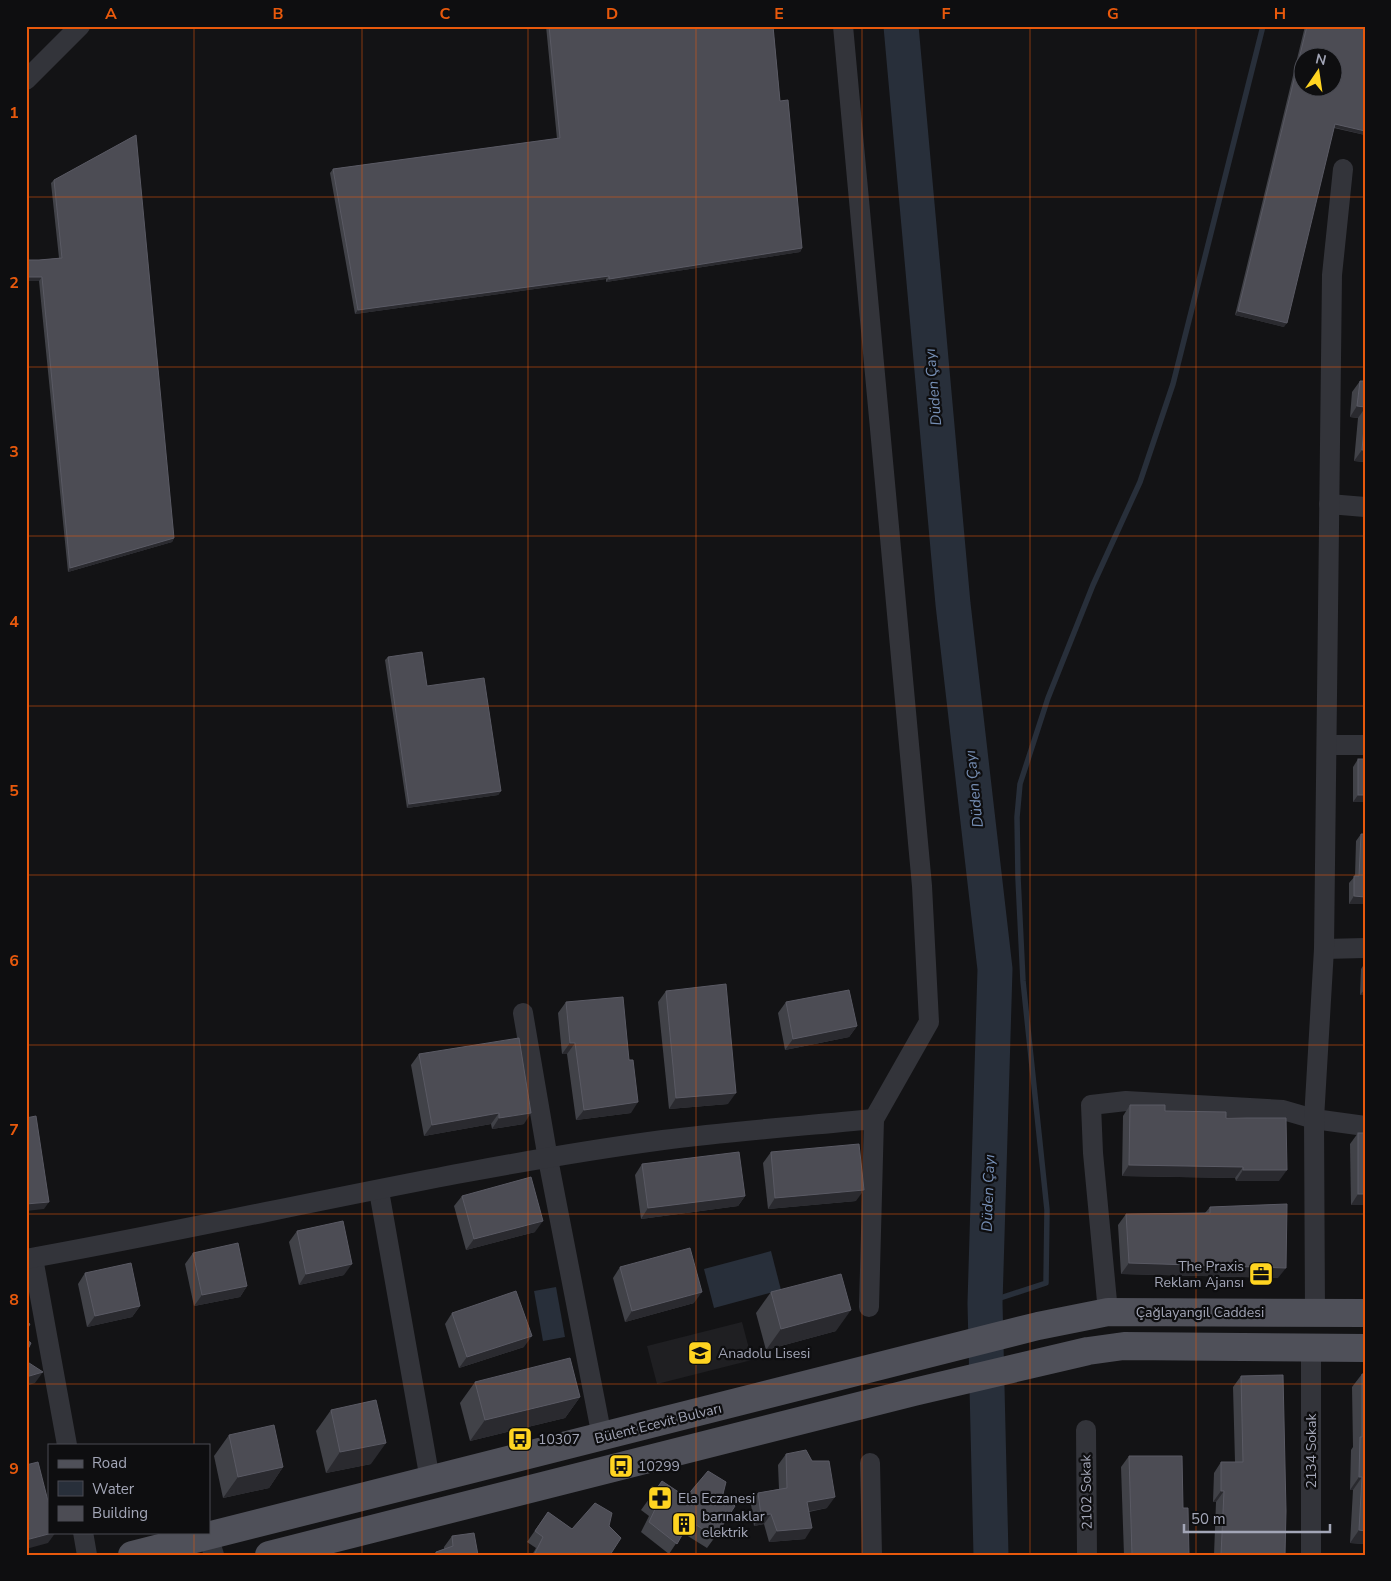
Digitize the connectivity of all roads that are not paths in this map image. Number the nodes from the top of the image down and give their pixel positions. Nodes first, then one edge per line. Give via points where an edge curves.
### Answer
1 (80, 26) edge
2 (843, 26) edge
3 (26, 80) edge
4 (1342, 169) dead end
5 (1329, 504) junction
6 (1365, 507) edge
7 (1327, 745) junction
8 (1365, 745) edge
9 (1365, 948) edge
10 (1324, 949) junction
11 (523, 1013) dead end
12 (874, 1119) junction
13 (1314, 1119) junction
14 (1365, 1126) edge
15 (548, 1159) junction
16 (379, 1191) junction
17 (30, 1258) edge
18 (869, 1307) dead end
19 (1108, 1312) junction
20 (1315, 1313) junction
21 (1365, 1313) edge
22 (1038, 1326) joint
23 (1311, 1348) junction
24 (1365, 1348) edge
25 (1086, 1430) dead end
26 (602, 1437) junction
27 (67, 1444) edge
28 (870, 1463) dead end
29 (430, 1480) junction
30 (83, 1534) edge
31 (211, 1545) edge
32 (87, 1555) edge
33 (132, 1555) edge
34 (269, 1555) edge
35 (872, 1555) edge
36 (1087, 1555) edge
37 (1311, 1555) edge

1 - 3 street
2 - 12 street via 922,886 929,1022
4 - 5 street via 1332,275
5 - 6 street
5 - 7 street
7 - 8 street
7 - 10 street
9 - 10 street
10 - 13 street
11 - 15 street
12 - 15 street via 664,1140
12 - 18 street
13 - 14 street
13 - 19 street via 1273,1109 1126,1101 1092,1105
13 - 20 street
15 - 16 street
15 - 26 street
16 - 17 street
16 - 29 street
17 - 27 street
19 - 20 main road, Çağlayangil Caddesi
19 - 22 main road, Çağlayangil Caddesi
20 - 21 main road, Çağlayangil Caddesi
22 - 26 main road, Bülent Ecevit Bulvarı
23 - 24 main road
23 - 34 main road via 1124,1346 1088,1351
23 - 37 street, 2134 Sokak
25 - 36 street, 2102 Sokak
26 - 29 main road, Bülent Ecevit Bulvarı
28 - 35 street
29 - 31 main road, Bülent Ecevit Bulvarı
30 - 32 street
31 - 33 main road, Bülent Ecevit Bulvarı

